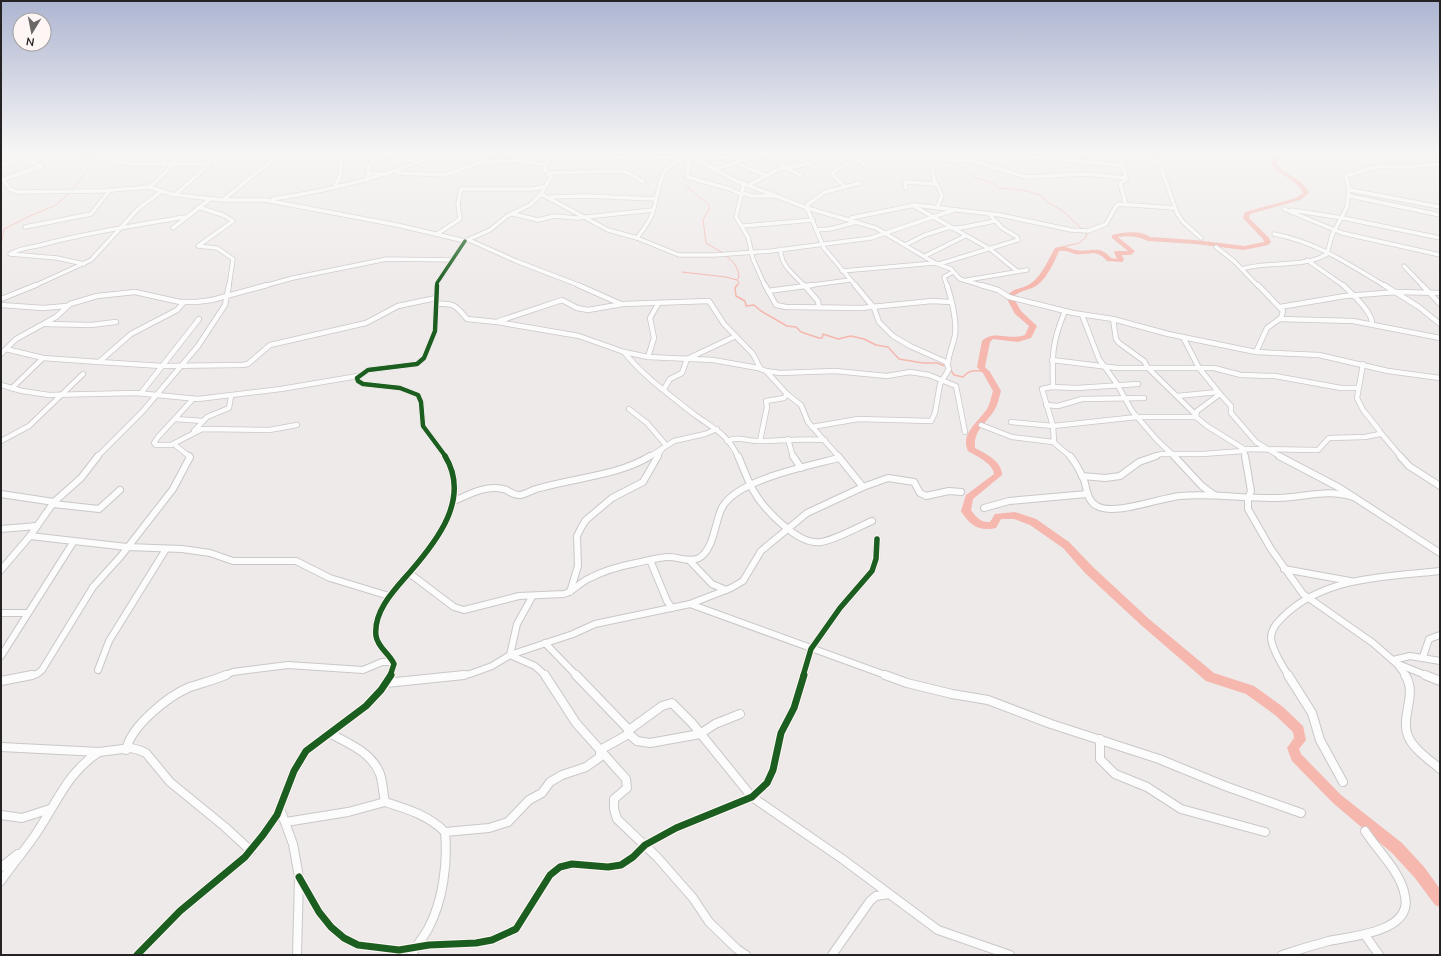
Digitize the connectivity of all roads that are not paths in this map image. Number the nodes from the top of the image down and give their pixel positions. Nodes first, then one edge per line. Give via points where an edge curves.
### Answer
1 (1350, 196) edge
2 (105, 197) edge
3 (154, 197) edge
4 (189, 197) edge
5 (227, 197) edge
6 (283, 197) edge
7 (459, 197) edge
8 (538, 197) edge
9 (550, 197) joint
10 (564, 197) edge
11 (607, 197) edge
12 (741, 197) edge
13 (780, 197) edge
14 (817, 197) edge
15 (941, 197) edge
16 (1124, 197) edge
17 (1170, 197) edge
18 (1353, 197) edge
19 (1387, 197) edge
20 (655, 198) joint
21 (1395, 198) junction
22 (210, 199) junction
23 (222, 200) junction
24 (265, 200) junction
25 (912, 205) junction
26 (1126, 205) junction
27 (1396, 205) junction
28 (198, 207) junction
29 (1440, 207) edge
30 (807, 208) junction
31 (937, 208) junction
32 (1174, 208) junction
33 (653, 210) junction
34 (954, 210) junction
35 (988, 213) junction
36 (513, 214) junction
37 (1440, 215) edge
38 (932, 216) junction
39 (185, 217) junction
40 (584, 217) junction
41 (847, 218) junction
42 (1343, 218) junction
43 (813, 220) junction
44 (858, 221) junction
45 (995, 222) junction
46 (743, 226) junction
47 (25, 227) dead end
48 (951, 227) junction
49 (173, 228) dead end
50 (120, 229) junction
51 (816, 230) junction
52 (1334, 230) junction
53 (436, 234) junction
54 (887, 234) junction
55 (1274, 234) dead end
56 (965, 236) junction
57 (637, 238) junction
58 (1201, 238) dead end
59 (1440, 238) edge
60 (467, 241) junction
61 (821, 244) junction
62 (905, 245) junction
63 (1216, 247) dead end
64 (781, 249) junction
65 (990, 249) junction
66 (1328, 250) junction
67 (752, 253) junction
68 (1440, 255) edge
69 (925, 256) junction
70 (453, 260) junction
71 (1307, 260) junction
72 (937, 263) junction
73 (84, 264) junction
74 (1404, 266) dead end
75 (1242, 269) junction
76 (1027, 270) dead end
77 (842, 271) junction
78 (1017, 271) junction
79 (953, 272) junction
80 (850, 280) junction
81 (964, 280) junction
82 (804, 286) junction
83 (768, 291) junction
84 (1397, 292) junction
85 (1430, 293) junction
86 (1440, 293) edge
87 (1355, 295) junction
88 (228, 296) junction
89 (1, 299) edge
90 (436, 301) junction
91 (184, 302) junction
92 (951, 302) junction
93 (623, 304) junction
94 (658, 304) junction
95 (1440, 304) edge
96 (1, 305) edge
97 (67, 306) junction
98 (819, 307) junction
99 (1280, 307) junction
100 (874, 308) junction
101 (1065, 311) junction
102 (1082, 315) junction
103 (198, 319) dead end
104 (1113, 319) junction
105 (1279, 320) junction
106 (116, 322) dead end
107 (497, 322) junction
108 (42, 323) junction
109 (1372, 323) junction
110 (1440, 324) edge
111 (736, 336) junction
112 (1183, 337) junction
113 (1440, 338) edge
114 (6, 349) junction
115 (624, 352) junction
116 (1256, 352) junction
117 (1, 354) edge
118 (648, 357) junction
119 (44, 358) junction
120 (689, 358) junction
121 (1052, 360) junction
122 (99, 362) junction
123 (948, 363) junction
124 (1363, 364) junction
125 (162, 366) junction
126 (182, 366) junction
127 (1105, 367) junction
128 (760, 368) junction
129 (1148, 368) junction
130 (1199, 368) junction
131 (766, 371) junction
132 (83, 374) dead end
133 (358, 376) junction
134 (1440, 378) edge
135 (942, 380) junction
136 (1117, 384) junction
137 (1138, 384) dead end
138 (1, 385) edge
139 (1053, 387) junction
140 (12, 388) junction
141 (1357, 388) junction
142 (664, 390) junction
143 (141, 393) junction
144 (1219, 393) junction
145 (787, 394) junction
146 (64, 395) junction
147 (156, 395) junction
148 (231, 396) junction
149 (1177, 396) junction
150 (1124, 398) junction
151 (1144, 398) dead end
152 (193, 399) junction
153 (1046, 405) junction
154 (629, 409) dead end
155 (1196, 415) junction
156 (1137, 417) junction
157 (175, 419) junction
158 (203, 421) junction
159 (1011, 422) dead end
160 (297, 425) dead end
161 (981, 425) dead end
162 (1053, 426) junction
163 (812, 427) junction
164 (717, 429) junction
165 (965, 432) dead end
166 (1380, 432) junction
167 (193, 433) junction
168 (788, 439) junction
169 (824, 440) junction
170 (1, 441) edge
171 (727, 441) junction
172 (760, 441) junction
173 (1054, 442) junction
174 (175, 445) junction
175 (665, 446) junction
176 (1267, 448) junction
177 (1244, 450) junction
178 (1171, 454) junction
179 (839, 458) junction
180 (801, 468) junction
181 (1082, 476) junction
182 (751, 486) junction
183 (1440, 486) edge
184 (863, 487) junction
185 (120, 490) dead end
186 (961, 492) dead end
187 (1, 494) edge
188 (1087, 494) junction
189 (1215, 496) junction
190 (1353, 497) junction
191 (1248, 498) junction
192 (454, 501) junction
193 (54, 503) junction
194 (984, 508) dead end
195 (872, 521) dead end
196 (37, 526) junction
197 (1, 529) edge
198 (788, 529) junction
199 (30, 536) junction
200 (877, 539) dead end
201 (74, 541) junction
202 (127, 547) junction
203 (166, 549) junction
204 (1440, 553) edge
205 (650, 560) junction
206 (689, 560) junction
207 (1284, 569) junction
208 (1, 570) edge
209 (1440, 571) edge
210 (409, 573) junction
211 (1351, 581) junction
212 (726, 590) junction
213 (570, 592) junction
214 (389, 596) junction
215 (532, 597) junction
216 (1307, 597) junction
217 (690, 604) junction
218 (672, 608) junction
219 (1, 613) edge
220 (28, 613) junction
221 (1440, 635) edge
222 (545, 643) junction
223 (811, 649) junction
224 (510, 655) junction
225 (1, 656) edge
226 (1424, 657) junction
227 (1440, 661) edge
228 (394, 662) junction
229 (1395, 662) junction
230 (98, 670) dead end
231 (1, 681) edge
232 (1440, 681) edge
233 (386, 683) junction
234 (740, 714) dead end
235 (629, 731) junction
236 (331, 734) junction
237 (700, 734) junction
238 (1100, 739) junction
239 (1, 747) edge
240 (126, 750) junction
241 (600, 750) junction
242 (99, 752) junction
243 (1440, 769) edge
244 (1343, 782) dead end
245 (752, 797) junction
246 (385, 802) junction
247 (50, 809) junction
248 (280, 810) junction
249 (1300, 813) dead end
250 (1, 816) edge
251 (286, 822) junction
252 (1365, 831) dead end
253 (445, 832) junction
254 (1266, 832) dead end
255 (645, 846) junction
256 (24, 849) junction
257 (251, 850) junction
258 (1, 867) edge
259 (300, 877) junction
260 (1, 880) edge
261 (889, 894) junction
262 (1365, 935) junction
263 (413, 952) edge
264 (137, 955) edge
265 (297, 955) edge
266 (746, 955) edge
267 (832, 955) edge
268 (1010, 955) edge
269 (1282, 955) edge
270 (1379, 955) edge

1 - 42 street
2 - 47 street via 91,214
3 - 50 street via 139,208
4 - 22 street
5 - 23 street
6 - 24 street
7 - 53 street via 460,219
8 - 36 street via 530,205
9 - 10 street
9 - 40 street
11 - 20 street
12 - 46 street via 736,215
13 - 30 street
14 - 30 street via 809,202
15 - 31 street
16 - 26 street
17 - 32 street
18 - 27 street
19 - 21 street
20 - 33 street
21 - 27 street
21 - 29 street
22 - 23 street
22 - 28 street
23 - 24 street
24 - 53 street via 312,207
25 - 31 street
25 - 38 street
25 - 41 street
26 - 32 street
26 - 35 street via 1116,206 1106,224 1088,231 1071,230
27 - 37 street
28 - 39 street
28 - 88 street via 233,220 198,246 217,248 232,257
30 - 41 street
30 - 43 street
31 - 34 street
32 - 58 street via 1183,222
33 - 40 street
33 - 57 street
34 - 35 street
34 - 38 street
35 - 45 street
36 - 40 street via 535,220 554,216
36 - 60 street via 490,230
38 - 48 street
38 - 54 street
39 - 49 street
39 - 50 street
40 - 57 street via 608,230
41 - 44 street
42 - 52 street
42 - 52 street via 1283,209
42 - 59 street
43 - 46 street
43 - 51 street
44 - 51 street via 840,227
44 - 54 street
45 - 48 street via 960,228
45 - 65 street via 1019,238
46 - 67 street
48 - 56 street
48 - 62 street via 925,235
50 - 73 street via 94,258
50 - 73 street via 21,248 10,254 57,258
51 - 61 street
52 - 66 street
52 - 68 street
53 - 60 street
54 - 61 street
54 - 62 street
55 - 66 street via 1300,239
56 - 65 street
56 - 69 street
57 - 67 street via 679,255
60 - 70 street
60 - 93 street
61 - 64 street
61 - 77 street
62 - 69 street
63 - 75 street
64 - 67 street
64 - 82 street via 780,256 783,262
65 - 72 street
65 - 78 street
66 - 71 street via 1325,256
66 - 84 street
67 - 83 street
69 - 72 street
70 - 88 street via 387,259 293,278
70 - 90 street via 438,281
71 - 75 street via 1259,263
71 - 87 street
72 - 77 street
72 - 79 street
73 - 89 street
74 - 85 street
75 - 99 street via 1264,294
76 - 78 street
77 - 80 street
78 - 81 street
79 - 81 street
79 - 92 street via 944,277
80 - 82 street
80 - 100 street
81 - 101 street via 998,290 1009,297
82 - 83 street
82 - 98 street via 818,301
83 - 98 street via 773,302 781,306
84 - 85 street
84 - 87 street
84 - 110 street
85 - 86 street
85 - 95 street
87 - 99 street
87 - 109 street via 1372,319
88 - 91 street
88 - 126 street via 213,325
90 - 107 street via 451,303 469,319
90 - 126 street via 398,306 366,323 270,345 248,364
90 - 133 street via 435,331 421,362 377,367
91 - 97 street via 126,292 97,296
91 - 122 street via 177,310 131,334
92 - 100 street
92 - 123 street via 955,334
93 - 94 street
93 - 107 street via 585,310 562,300
94 - 111 street via 711,302 724,324
94 - 118 street via 650,318 655,334
96 - 97 street via 43,308
97 - 108 street via 56,317
98 - 100 street
99 - 105 street via 1283,314
100 - 123 street via 879,322 899,340
101 - 102 street
101 - 121 street via 1054,340
102 - 104 street
102 - 127 street via 1096,354
103 - 125 street
104 - 112 street
104 - 129 street via 1116,339 1141,358
105 - 109 street via 1340,319
105 - 116 street via 1267,328
106 - 108 street via 91,325
107 - 115 street via 590,339
108 - 114 street via 16,339
109 - 113 street
111 - 120 street
111 - 128 street via 753,354
112 - 116 street
112 - 130 street
114 - 117 street
114 - 119 street
115 - 118 street
115 - 142 street via 639,370
116 - 124 street via 1319,355
118 - 120 street
119 - 122 street
119 - 140 street
120 - 128 street
120 - 142 street via 682,373 670,379
121 - 127 street
121 - 139 street
122 - 125 street
123 - 135 street via 949,369
124 - 134 street via 1392,372
124 - 141 street
125 - 126 street
125 - 143 street
126 - 147 street
127 - 129 street
127 - 136 street
128 - 131 street
129 - 130 street
129 - 149 street
130 - 141 street via 1219,369 1241,375 1274,376 1341,388
130 - 144 street
131 - 135 street via 835,371 887,376 910,372
131 - 145 street
132 - 146 street
133 - 148 street
133 - 192 street via 358,382 363,384 400,388 418,395 421,399 423,425 452,467
135 - 163 street via 931,421 858,420
135 - 165 street via 956,386
136 - 137 street
136 - 139 street via 1082,388
136 - 150 street
138 - 140 street
139 - 153 street via 1042,389
140 - 146 street via 35,394
141 - 166 street via 1358,403
142 - 164 street
143 - 146 street
143 - 147 street
144 - 149 street
144 - 155 street
144 - 176 street via 1231,406 1231,413 1253,439
145 - 163 street via 804,410 805,418
145 - 172 street via 784,398 766,401 767,408
146 - 170 street via 26,429
147 - 152 street
147 - 193 street via 94,460 81,478
148 - 152 street
148 - 158 street via 229,408
149 - 155 street
150 - 151 street
150 - 153 street via 1082,399 1058,406
150 - 156 street
152 - 157 street
153 - 162 street
154 - 175 street via 647,424
155 - 156 street
155 - 177 street via 1202,423
156 - 162 street
156 - 178 street
157 - 158 street
157 - 174 street via 154,443 162,446
158 - 167 street
159 - 162 street
160 - 167 street via 269,430 208,429
161 - 173 street via 1011,437 1046,439
162 - 173 street
163 - 169 street
164 - 171 street
164 - 175 street
166 - 176 street via 1375,436 1329,438 1318,450
166 - 183 street via 1409,466
167 - 174 street
168 - 169 street
168 - 172 street
168 - 180 street via 792,455
169 - 179 street
171 - 172 street via 737,438
171 - 182 street via 736,452
173 - 181 street via 1068,454
174 - 202 street via 190,457 189,460 173,489
175 - 192 street via 636,465 538,488 524,494 514,495 504,489 492,488 479,490
175 - 213 street via 643,482 612,498 582,526 577,536 578,566
176 - 177 street
176 - 190 street
177 - 178 street
177 - 191 street via 1251,491
178 - 181 street via 1154,456 1139,462 1120,476
178 - 189 street
179 - 180 street
179 - 184 street
180 - 182 street via 770,477
181 - 188 street
182 - 198 street via 769,512
182 - 206 street via 734,493 721,511 715,533 704,553 699,558
184 - 186 street via 892,478 916,483 920,493 926,496 949,491
184 - 198 street via 807,513
185 - 193 street via 99,509
187 - 193 street
188 - 189 street via 1094,505 1109,509 1176,497
188 - 194 street via 1009,501
189 - 191 street
190 - 191 street via 1332,492 1282,498
190 - 204 street
191 - 207 street via 1248,509
192 - 210 street via 441,528
193 - 196 street
195 - 198 street via 822,542 806,541
196 - 197 street
196 - 199 street
198 - 212 street via 761,551 743,581
199 - 201 street
199 - 208 street
200 - 223 street via 876,559 872,571 840,608
201 - 202 street
201 - 220 street
202 - 203 street
202 - 231 street via 93,587 41,672
203 - 214 street via 210,553 228,560 296,561 330,578
203 - 230 street via 109,641
205 - 206 street via 673,557
205 - 213 street via 589,578
205 - 218 street
206 - 212 street via 712,584
207 - 211 street
207 - 216 street
209 - 211 street
210 - 214 street
210 - 215 street via 458,609 467,610 519,596
211 - 216 street
212 - 217 street
213 - 215 street
214 - 228 street via 377,620 376,637 379,645
215 - 224 street via 517,624
216 - 229 street via 1373,643
216 - 244 street via 1278,621 1271,639 1285,671 1312,713 1320,740
217 - 218 street
217 - 223 street
218 - 222 street via 595,624
219 - 220 street
220 - 225 street
221 - 226 street via 1429,638
222 - 224 street
222 - 235 street
223 - 238 street via 907,683 988,700
223 - 245 street via 794,708 781,733 773,770 767,783
224 - 233 street via 492,666 470,674
224 - 241 street via 527,660 542,670 569,715
226 - 227 street
226 - 229 street via 1405,655
228 - 233 street
228 - 240 street via 382,662 363,670 288,665 233,672 190,687 166,702 138,726 128,741
229 - 232 street
229 - 243 street via 1407,677 1410,691 1406,724 1408,736
233 - 236 street via 365,706
234 - 237 street via 715,724
235 - 237 street via 637,741 650,743
235 - 237 street via 662,706 672,703
235 - 241 street
236 - 246 street via 363,751 373,760 380,775
236 - 248 street via 307,750 299,760
237 - 245 street
238 - 249 street
238 - 254 street via 1100,760 1120,777 1147,787 1181,809
239 - 242 street
240 - 242 street
240 - 257 street via 131,748 146,753 170,782
241 - 253 street via 600,757 594,763 562,774 550,782 542,793 529,800 508,822 488,828
241 - 255 street via 628,784 614,799 617,819
242 - 247 street via 76,769
245 - 255 street via 676,828
245 - 261 street via 842,858
246 - 251 street via 341,815
246 - 253 street via 414,812
247 - 250 street via 22,818
247 - 256 street
248 - 251 street
248 - 257 street
251 - 259 street
252 - 262 street via 1385,858 1406,897 1406,908 1393,924
253 - 263 street via 446,853 438,902 429,928
255 - 263 street via 621,865 608,867 572,864 560,867 550,875 516,929 476,943 429,945
255 - 266 street via 693,898 709,922
256 - 258 street
256 - 260 street
257 - 264 street via 194,899
259 - 263 street via 319,912 344,938 358,945
259 - 265 street
261 - 267 street via 876,896 870,901
261 - 268 street via 938,930
262 - 269 street via 1336,939
262 - 270 street

